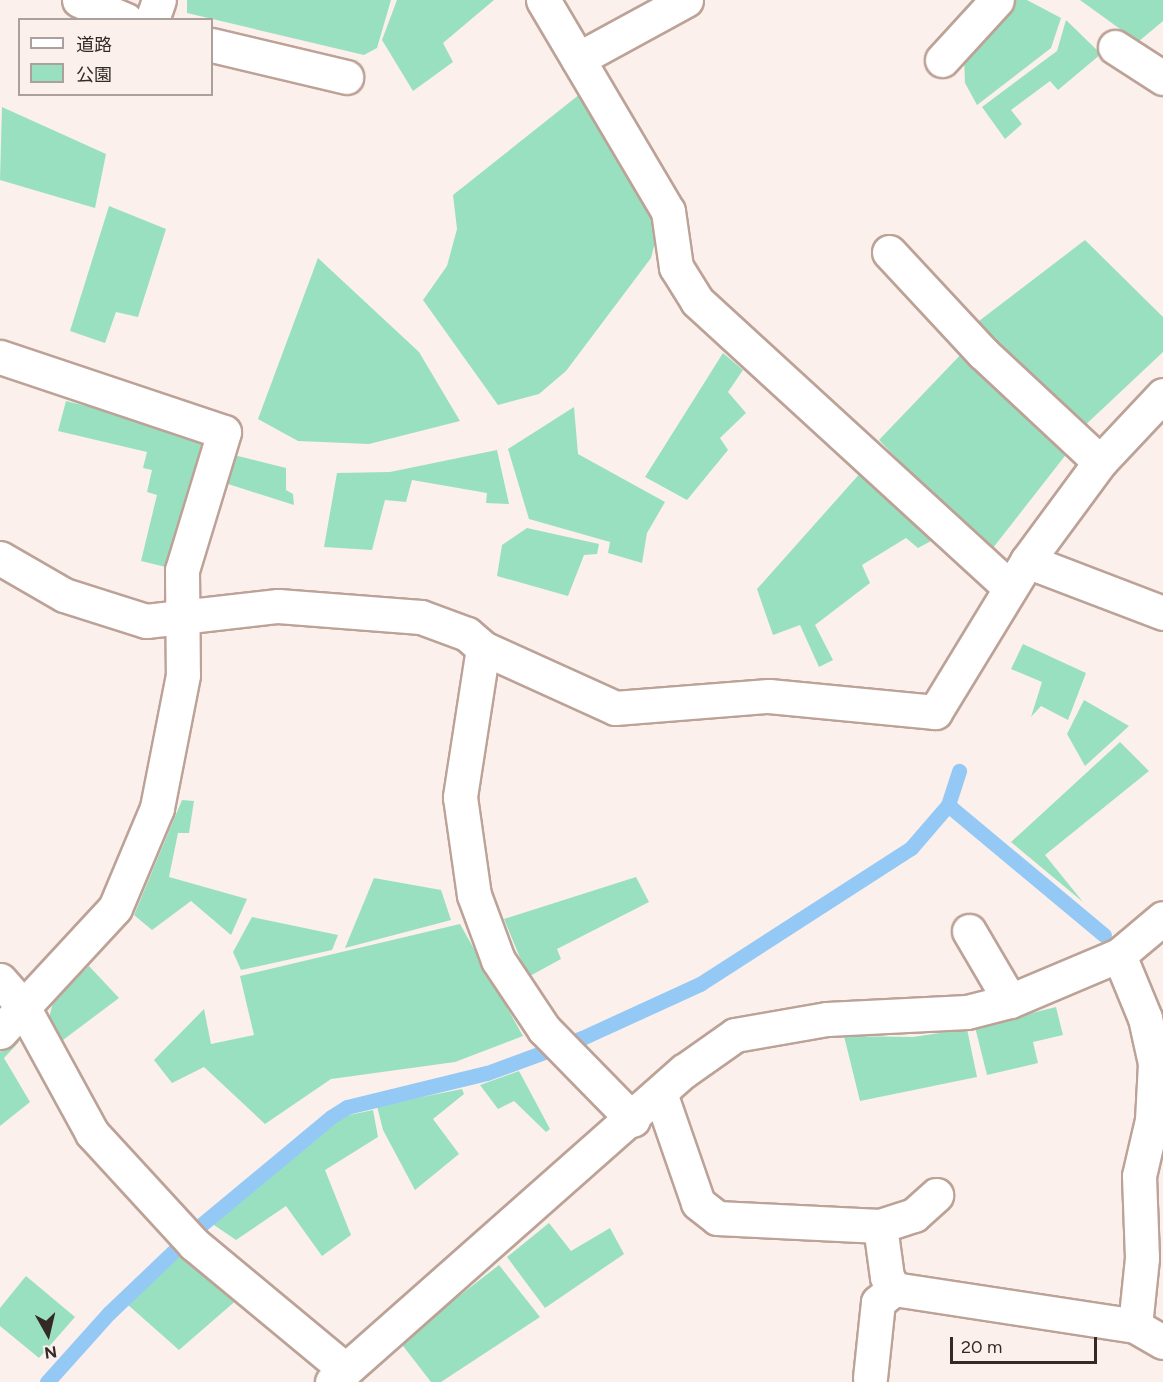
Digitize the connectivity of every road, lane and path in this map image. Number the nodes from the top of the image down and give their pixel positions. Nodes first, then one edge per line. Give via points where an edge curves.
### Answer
1 (79, 0) edge
2 (159, 0) edge
3 (543, 0) edge
4 (686, 0) edge
5 (997, 0) edge
6 (121, 18) edge
7 (152, 18) edge
8 (213, 45) edge
9 (1114, 47) dead end
10 (578, 59) junction
11 (942, 60) dead end
12 (346, 77) dead end
13 (1163, 78) edge
14 (889, 252) dead end
15 (0, 357) edge
16 (1163, 395) edge
17 (1100, 462) junction
18 (0, 558) edge
19 (1018, 574) junction
20 (183, 613) junction
21 (1163, 613) edge
22 (483, 648) junction
23 (1163, 918) edge
24 (969, 931) dead end
25 (1119, 955) junction
26 (0, 980) edge
27 (1010, 1001) junction
28 (22, 1005) junction
29 (0, 1032) edge
30 (660, 1093) junction
31 (633, 1120) junction
32 (936, 1195) dead end
33 (880, 1226) junction
34 (894, 1289) junction
35 (1135, 1326) junction
36 (1163, 1342) edge
37 (339, 1376) edge
38 (870, 1378) dead end

1 - 6 street
2 - 7 street
3 - 10 street
4 - 10 street
5 - 11 street
8 - 12 street
9 - 13 street
10 - 19 street via 668,211 676,267 697,301
14 - 17 street via 983,353
15 - 20 street via 224,432 182,570
16 - 17 street
17 - 19 street
18 - 20 street via 64,595 146,621
19 - 21 street
19 - 22 street via 935,712 769,696 615,708
20 - 22 street via 278,606 421,617 466,633
20 - 28 street via 183,675 148,828 115,908
22 - 31 street via 460,797 464,848 498,960 555,1041
23 - 25 street
24 - 27 street
25 - 27 street
25 - 35 street via 1145,1018 1155,1063 1152,1120 1139,1176 1142,1258
26 - 28 street
27 - 30 street via 967,1012 827,1019 735,1035
28 - 29 street
28 - 37 street via 92,1133 185,1234
30 - 31 street
30 - 33 street via 699,1203 717,1218
31 - 37 street
32 - 33 street via 914,1215
33 - 34 street via 887,1278
34 - 35 street
34 - 38 street via 878,1302
35 - 36 street

